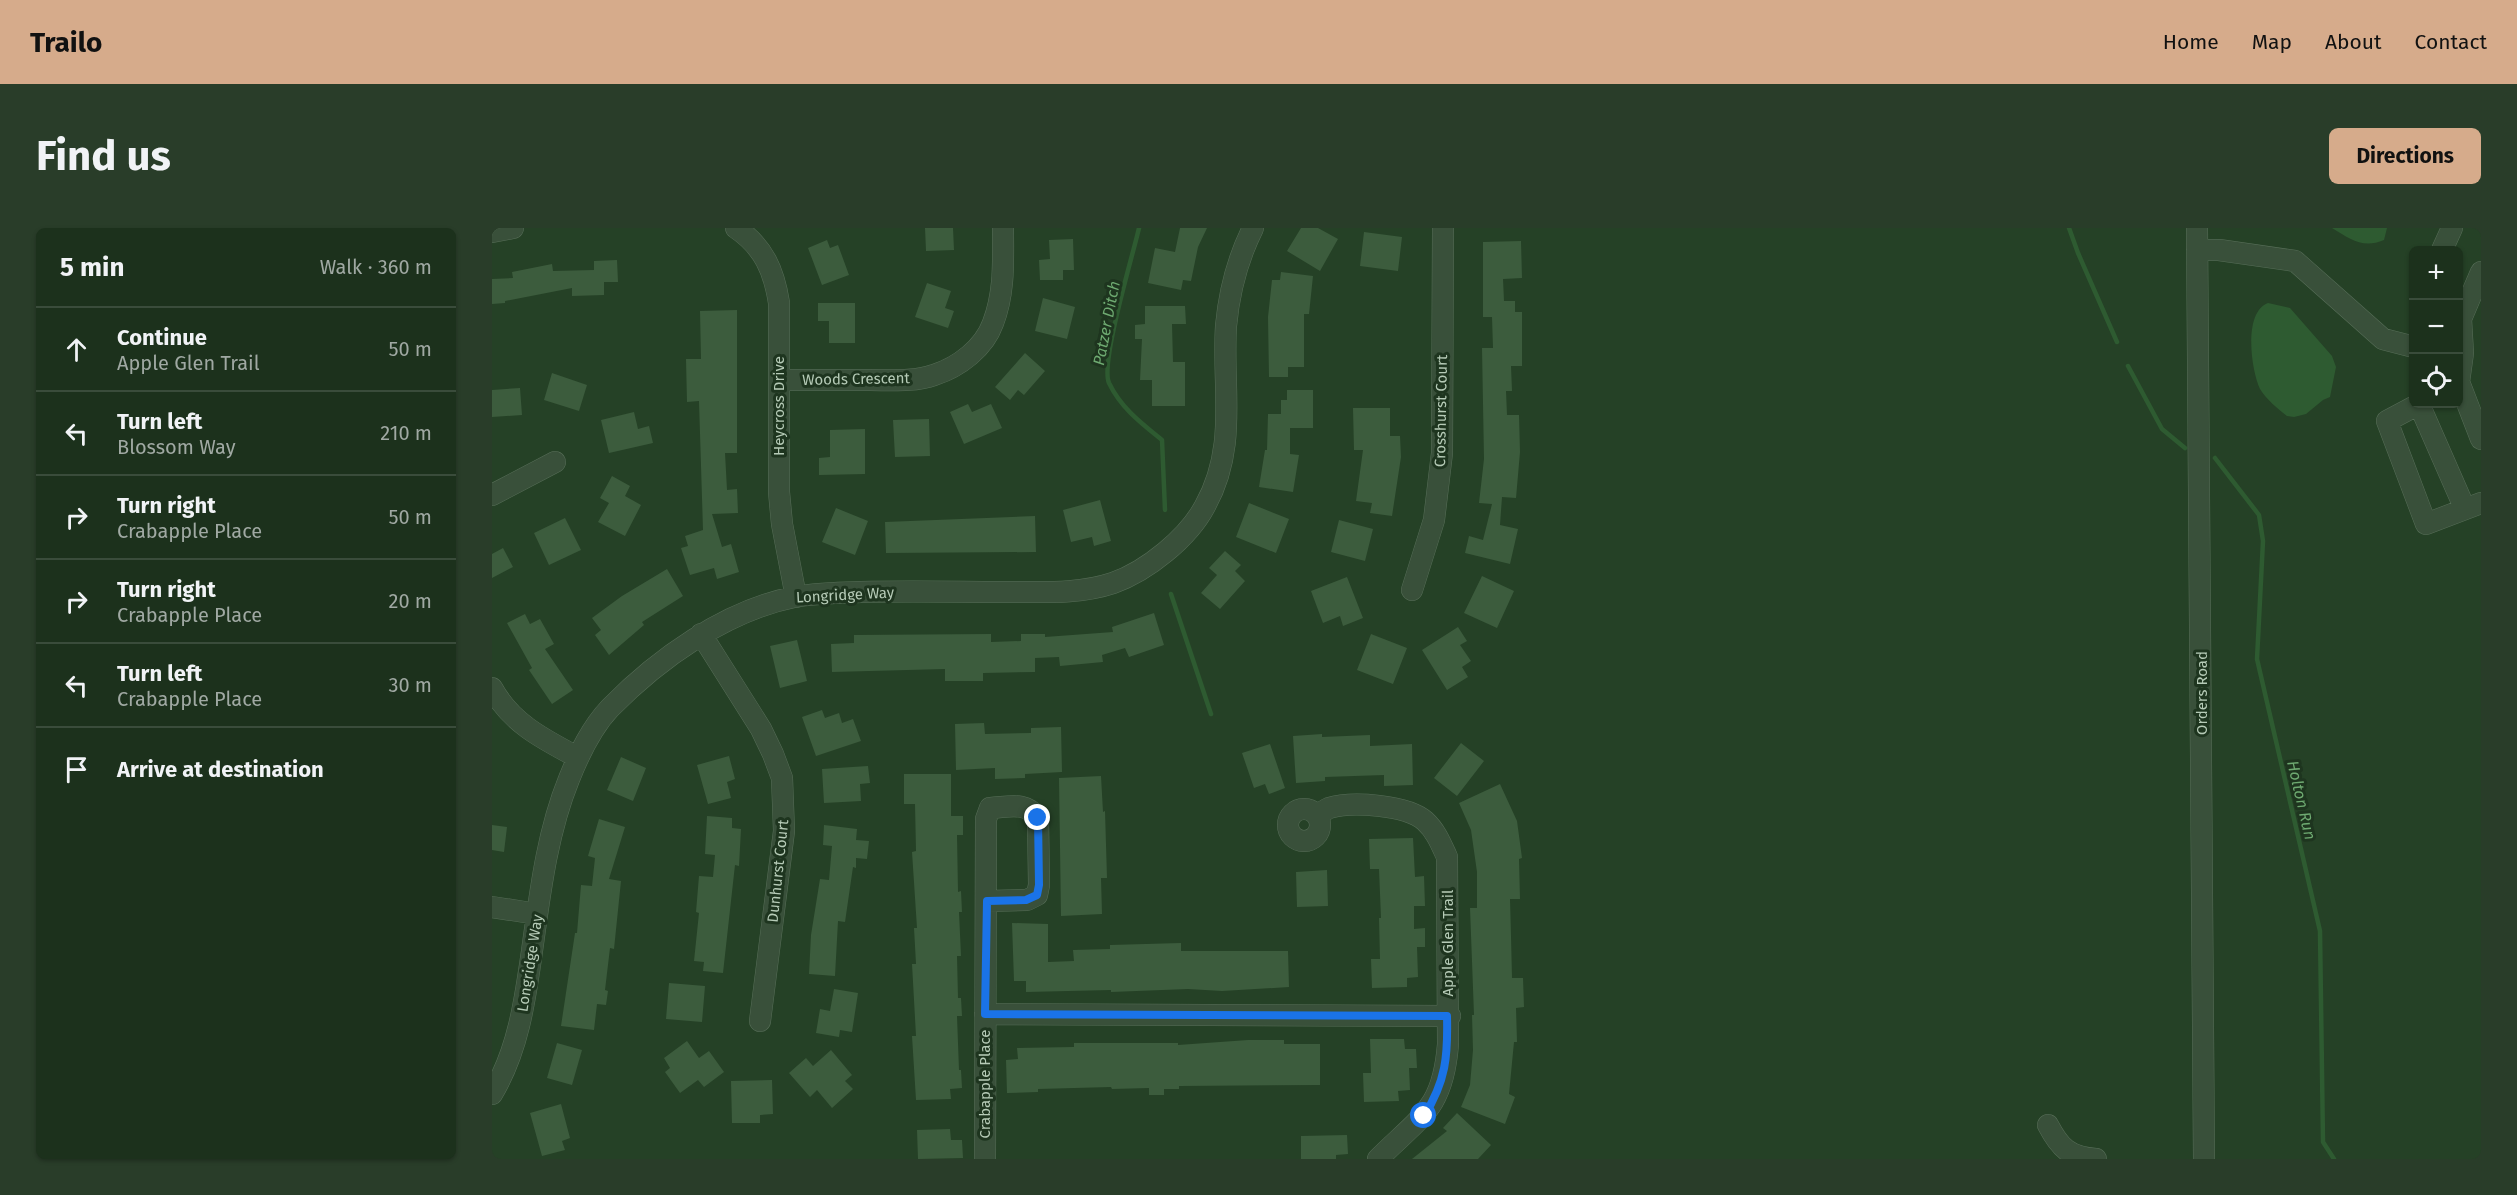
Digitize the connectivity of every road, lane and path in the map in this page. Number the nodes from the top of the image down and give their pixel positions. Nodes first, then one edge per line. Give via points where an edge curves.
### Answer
1 (513, 228) edge
2 (736, 228) edge
3 (1003, 228) edge
4 (1253, 228) edge
5 (1443, 228) edge
6 (2197, 228) edge
7 (2452, 228) edge
8 (492, 232) edge
9 (2444, 246) edge
10 (2197, 250) junction
11 (2481, 273) edge
12 (2463, 310) edge
13 (2409, 345) edge
14 (779, 380) junction
15 (2463, 392) edge
16 (2411, 408) edge
17 (2421, 408) edge
18 (2481, 439) edge
19 (555, 462) dead end
20 (492, 495) edge
21 (2473, 506) edge
22 (1412, 590) dead end
23 (796, 597) junction
24 (701, 634) junction
25 (492, 688) edge
26 (577, 757) junction
27 (1317, 815) dead end
28 (987, 901) junction
29 (492, 907) edge
30 (537, 914) junction
31 (985, 1014) junction
32 (1449, 1016) junction
33 (760, 1021) dead end
34 (492, 1094) edge
35 (2048, 1125) dead end
36 (985, 1159) edge
37 (1378, 1159) edge
38 (2096, 1159) edge
39 (2204, 1159) edge

1 - 8 street
2 - 14 street, Heycross Drive via 753,241 772,269 779,303
3 - 14 street, Woods Crescent via 1004,274 993,325 979,348 957,364 933,375 908,380
4 - 23 street, Longridge Way via 1231,293 1226,327 1228,422 1221,467 1205,507 1175,543 1142,570 1113,583 1057,592 870,592
5 - 22 street, Crosshurst Court via 1442,453 1434,520
6 - 10 street, Orders Road
7 - 9 street
10 - 13 street via 2295,261 2383,339
10 - 39 street, Orders Road
11 - 12 street
14 - 23 street, Heycross Drive via 779,492
15 - 18 street
16 - 21 street via 2387,421 2426,524
17 - 21 street
19 - 20 street
23 - 24 street, Longridge Way via 746,611
24 - 26 street, Longridge Way via 608,710
24 - 33 street, Dunhurst Court via 761,729 782,778 784,831
25 - 26 street via 512,717
26 - 30 street, Longridge Way via 548,848
27 - 32 street, Apple Glen Trail via 1330,808 1386,807 1413,814 1437,835 1447,857
28 - 28 street, Crabapple Place via 986,819 990,808 1031,809 1038,818 1037,895 1026,900
28 - 31 street, Crabapple Place
29 - 30 street
30 - 34 street, Longridge Way via 523,1011 501,1080
31 - 32 street
31 - 36 street, Crabapple Place
32 - 37 street, Apple Glen Trail via 1446,1062 1439,1090 1424,1116
35 - 38 street via 2057,1143 2071,1154

